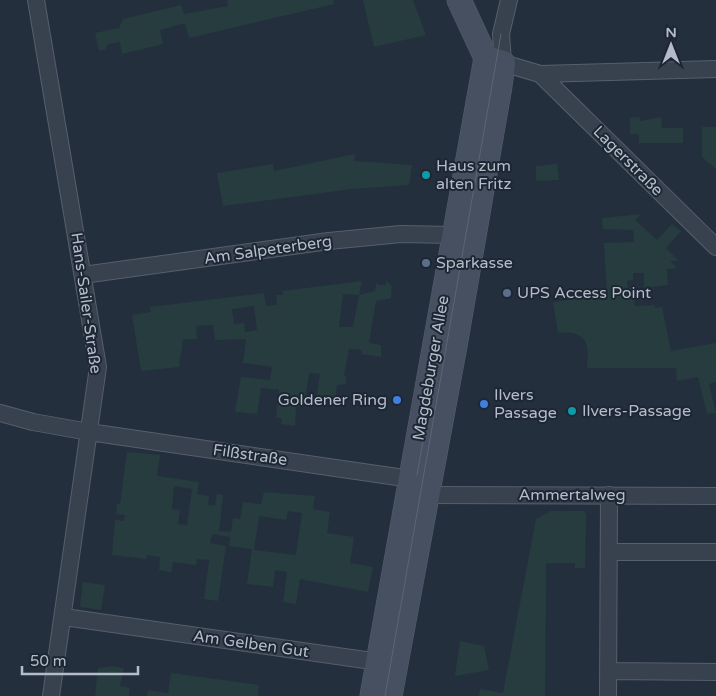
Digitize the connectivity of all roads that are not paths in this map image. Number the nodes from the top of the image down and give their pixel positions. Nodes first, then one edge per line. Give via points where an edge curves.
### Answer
1 (36, 0) edge
2 (459, 0) edge
3 (508, 0) edge
4 (494, 60) junction
5 (716, 69) edge
6 (540, 74) junction
7 (453, 235) junction
8 (716, 247) edge
9 (83, 275) junction
10 (0, 413) edge
11 (89, 432) junction
12 (419, 487) junction
13 (609, 495) junction
14 (716, 496) edge
15 (609, 552) junction
16 (716, 552) edge
17 (64, 617) junction
18 (379, 662) junction
19 (608, 671) junction
20 (716, 672) edge
21 (51, 696) edge
22 (372, 696) edge
23 (390, 696) edge
24 (608, 696) edge

1 - 9 street, Hans-Sailer-Straße
2 - 4 main road
3 - 4 street, Magdeburger Allee
4 - 6 street
4 - 7 main road, Magdeburger Allee
4 - 12 main road, Magdeburger Allee via 455,346
5 - 6 street
6 - 8 street, Lagerstraße
7 - 9 street, Am Salpeterberg via 401,234 329,241
7 - 12 main road, Magdeburger Allee
9 - 11 street, Hans-Sailer-Straße via 98,367
10 - 11 street, Filßstraße
11 - 12 street, Filßstraße
11 - 17 street, Hans-Sailer-Straße
12 - 13 street, Ammertalweg
12 - 18 main road, Magdeburger Allee
12 - 23 main road, Magdeburger Allee
13 - 14 street, Ammertalweg
13 - 15 street
15 - 16 street
15 - 19 street
17 - 18 street, Am Gelben Gut
17 - 21 street, Hans-Sailer-Straße
18 - 22 main road, Magdeburger Allee
19 - 20 street
19 - 24 street

